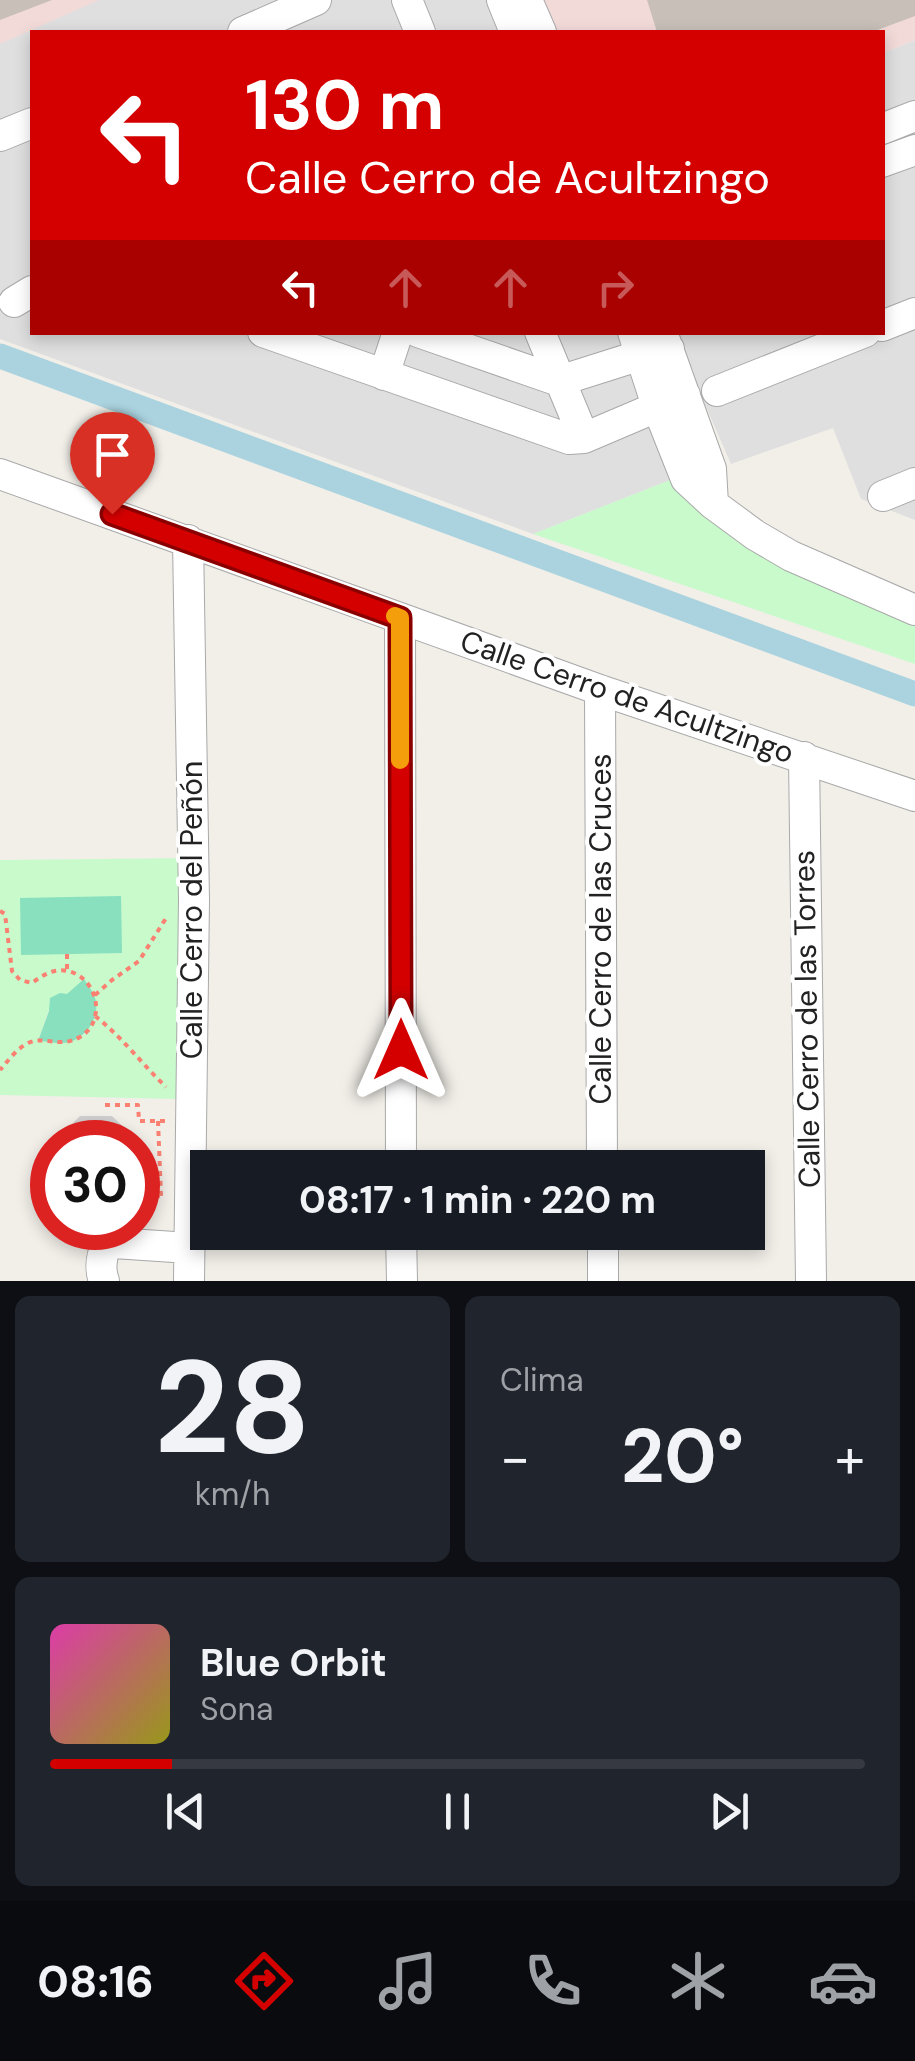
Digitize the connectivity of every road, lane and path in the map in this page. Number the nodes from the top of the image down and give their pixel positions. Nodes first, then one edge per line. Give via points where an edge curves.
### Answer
1 (316, 0) edge
2 (407, 0) edge
3 (248, 30) edge
4 (419, 30) edge
5 (915, 116) edge
6 (30, 123) edge
7 (885, 128) edge
8 (1, 136) edge
9 (30, 148) edge
10 (915, 150) edge
11 (885, 161) edge
12 (915, 313) edge
13 (885, 325) edge
14 (271, 335) edge
15 (397, 335) edge
16 (427, 335) edge
17 (541, 335) edge
18 (858, 335) edge
19 (652, 342) edge
20 (384, 375) junction
21 (559, 380) junction
22 (718, 391) dead end
23 (671, 400) junction
24 (584, 438) junction
25 (0, 474) edge
26 (915, 484) edge
27 (883, 496) dead end
28 (188, 540) junction
29 (915, 610) edge
30 (400, 618) junction
31 (600, 690) junction
32 (804, 758) junction
33 (915, 796) edge
34 (194, 900) junction
35 (0, 911) edge
36 (66, 954) dead end
37 (67, 971) junction
38 (95, 995) junction
39 (95, 1016) junction
40 (0, 1070) edge
41 (105, 1106) dead end
42 (191, 1111) junction
43 (139, 1120) edge
44 (191, 1150) edge
45 (401, 1150) edge
46 (602, 1150) edge
47 (190, 1248) joint
48 (402, 1250) edge
49 (602, 1250) edge
50 (104, 1281) edge
51 (189, 1281) edge
52 (402, 1281) edge
53 (603, 1281) edge
54 (811, 1281) edge

1 - 3 street
2 - 4 street
5 - 7 street
6 - 8 street
8 - 9 street
10 - 11 street
12 - 13 street
14 - 20 street
15 - 20 street
16 - 21 street
17 - 21 street
18 - 22 street
19 - 21 street
19 - 23 street
20 - 24 street via 568,439
21 - 24 street
23 - 24 street
23 - 29 street via 710,469 713,504 792,556
25 - 28 street, Calle Cerro de Acultzingo
26 - 27 street
28 - 30 street, Calle Cerro de Acultzingo
28 - 34 street, Calle Cerro del Peñón
30 - 31 street, Calle Cerro de Acultzingo
30 - 45 street
31 - 32 street, Calle Cerro de Acultzingo
31 - 46 street, Calle Cerro de las Cruces
32 - 33 street, Calle Cerro de Acultzingo
32 - 54 street, Calle Cerro de las Torres
34 - 38 path via 169,914 140,961
34 - 42 street, Calle Cerro del Peñón
35 - 37 path via 12,971 20,980
36 - 37 path
37 - 38 path
38 - 39 path
39 - 40 path via 84,1034 65,1044 30,1042
39 - 42 path
41 - 43 path via 138,1106
42 - 44 street, Calle Cerro del Peñón
47 - 50 street via 106,1246
47 - 51 street, Calle Cerro del Peñón
48 - 52 street
49 - 53 street

